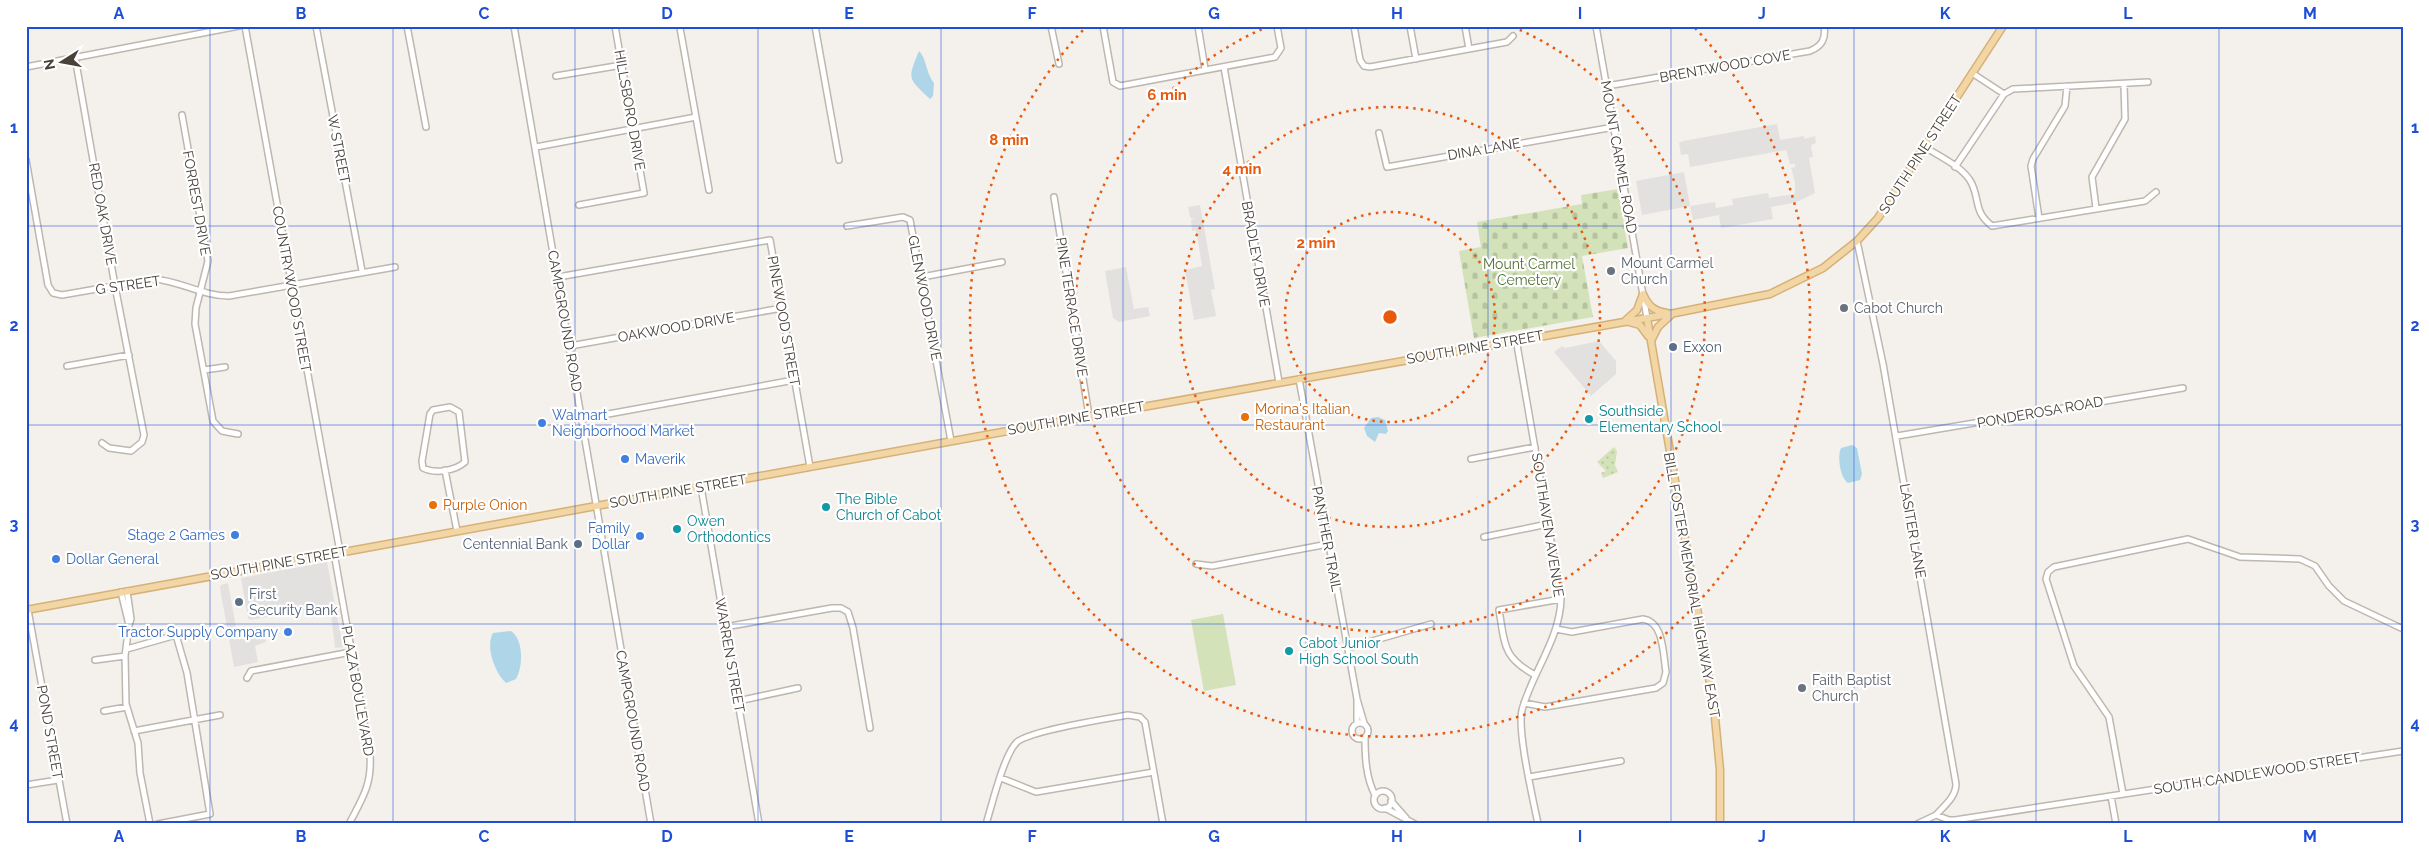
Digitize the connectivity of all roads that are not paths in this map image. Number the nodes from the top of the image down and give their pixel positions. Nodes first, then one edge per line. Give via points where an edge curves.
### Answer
1 (239, 26) edge
2 (245, 26) edge
3 (316, 26) edge
4 (407, 26) edge
5 (514, 26) edge
6 (616, 26) edge
7 (815, 26) edge
8 (1051, 26) edge
9 (1102, 26) edge
10 (1198, 26) edge
11 (1277, 26) edge
12 (1354, 26) edge
13 (1410, 26) edge
14 (1465, 26) edge
15 (1596, 26) edge
16 (1824, 26) edge
17 (2003, 26) edge
18 (211, 28) edge
19 (680, 28) dead end
20 (1513, 36) dead end
21 (1469, 49) junction
22 (75, 57) junction
23 (1416, 59) junction
24 (1059, 64) dead end
25 (622, 65) junction
26 (26, 66) edge
27 (1224, 66) junction
28 (1205, 70) junction
29 (1972, 72) junction
30 (556, 76) dead end
31 (2148, 82) dead end
32 (2124, 84) junction
33 (1607, 86) junction
34 (2067, 86) junction
35 (2004, 94) junction
36 (182, 115) dead end
37 (696, 117) junction
38 (426, 127) dead end
39 (1614, 127) junction
40 (633, 128) junction
41 (1379, 133) dead end
42 (536, 147) junction
43 (1925, 147) junction
44 (26, 160) edge
45 (838, 160) dead end
46 (1955, 166) junction
47 (709, 190) dead end
48 (2156, 192) dead end
49 (1054, 197) dead end
50 (579, 204) dead end
51 (2096, 208) junction
52 (2039, 218) junction
53 (847, 226) dead end
54 (1857, 241) junction
55 (1002, 262) dead end
56 (395, 267) dead end
57 (362, 271) junction
58 (922, 277) junction
59 (558, 278) junction
60 (291, 285) junction
61 (115, 286) junction
62 (200, 291) junction
63 (1643, 294) junction
64 (782, 308) junction
65 (1673, 313) junction
66 (1647, 318) junction
67 (1625, 320) junction
68 (1516, 339) junction
69 (1651, 342) junction
70 (570, 346) junction
71 (129, 355) junction
72 (67, 366) dead end
73 (225, 366) dead end
74 (204, 370) junction
75 (1299, 379) junction
76 (794, 380) junction
77 (1279, 382) junction
78 (2183, 388) dead end
79 (1089, 416) junction
80 (581, 419) junction
81 (238, 434) dead end
82 (1896, 436) junction
83 (951, 441) junction
84 (102, 443) dead end
85 (1535, 446) junction
86 (1471, 459) dead end
87 (810, 467) junction
88 (445, 470) junction
89 (701, 487) junction
90 (596, 505) junction
91 (1548, 524) junction
92 (457, 531) junction
93 (1484, 537) dead end
94 (1328, 544) junction
95 (337, 553) junction
96 (1196, 564) dead end
97 (124, 592) junction
98 (1561, 599) junction
99 (27, 610) edge
100 (1431, 624) dead end
101 (725, 627) junction
102 (1556, 629) junction
103 (2403, 629) edge
104 (1348, 648) junction
105 (127, 649) junction
106 (351, 652) junction
107 (125, 656) junction
108 (95, 660) dead end
109 (1534, 675) junction
110 (247, 678) dead end
111 (798, 688) dead end
112 (1357, 699) junction
113 (738, 701) junction
114 (1524, 703) junction
115 (127, 707) junction
116 (104, 711) dead end
117 (220, 715) dead end
118 (194, 720) junction
119 (1358, 723) junction
120 (1364, 723) junction
121 (870, 728) dead end
122 (134, 731) junction
123 (1365, 738) junction
124 (1358, 739) junction
125 (2403, 751) edge
126 (1365, 753) junction
127 (1621, 761) dead end
128 (1154, 772) junction
129 (1529, 777) junction
130 (1001, 778) junction
131 (1369, 779) junction
132 (58, 780) junction
133 (26, 785) edge
134 (1381, 791) junction
135 (2123, 794) junction
136 (1375, 796) junction
137 (2111, 796) junction
138 (1391, 801) junction
139 (1385, 808) junction
140 (1936, 815) junction
141 (1406, 818) junction
142 (67, 824) edge
143 (150, 824) edge
144 (158, 824) edge
145 (349, 824) edge
146 (651, 824) edge
147 (759, 824) edge
148 (986, 824) edge
149 (1163, 824) edge
150 (1415, 824) edge
151 (1538, 824) edge
152 (1720, 824) edge
153 (1917, 824) edge
154 (2116, 824) edge

1 - 18 street
2 - 60 street, COUNTRYWOOD STREET
3 - 57 street, W STREET
4 - 38 street
5 - 42 street, CAMPGROUND ROAD
6 - 25 street, HILLSBORO DRIVE
7 - 45 street
8 - 24 street
9 - 28 street via 1113,82 1120,86
10 - 28 street
11 - 27 street via 1280,48 1275,57
12 - 23 street via 1364,66
13 - 23 street
14 - 21 street
15 - 33 street, MOUNT CARMEL ROAD
16 - 33 street, BRENTWOOD COVE via 1824,39 1819,48 1810,51
17 - 29 main road, SOUTH PINE STREET
18 - 22 street
19 - 37 street
20 - 21 street via 1507,42
21 - 23 street
22 - 26 street
22 - 61 street, RED OAK DRIVE
25 - 30 street
25 - 40 street, HILLSBORO DRIVE
27 - 28 street
27 - 77 street, BRADLEY DRIVE
29 - 35 street
29 - 43 main road, SOUTH PINE STREET
31 - 32 street
32 - 34 street
32 - 51 street via 2125,119 2092,177
33 - 39 street, MOUNT CARMEL ROAD
34 - 35 street via 2013,89
34 - 52 street via 2065,106 2031,166
35 - 46 street
36 - 62 street, FORREST DRIVE via 208,261
37 - 40 street
37 - 47 street
39 - 41 street, DINA LANE via 1387,166
39 - 63 street, MOUNT CARMEL ROAD
40 - 42 street
40 - 50 street, HILLSBORO DRIVE via 644,193
42 - 59 street, CAMPGROUND ROAD
43 - 46 street
43 - 54 main road, SOUTH PINE STREET via 1878,218
44 - 61 street, G STREET via 48,285 53,293 62,295
46 - 52 street via 1972,184 1982,218 1992,226
48 - 51 street via 2145,201
49 - 79 street, PINE TERRACE DRIVE
51 - 52 street
53 - 58 street, GLENWOOD DRIVE via 909,218
54 - 65 main road, SOUTH PINE STREET via 1823,268 1770,294
54 - 82 street, LASITER LANE
55 - 58 street
56 - 57 street, G STREET
57 - 60 street, G STREET
58 - 83 street, GLENWOOD DRIVE
59 - 64 street, PINEWOOD STREET via 770,240
59 - 70 street, CAMPGROUND ROAD
60 - 62 street, G STREET via 229,296
60 - 95 street, COUNTRYWOOD STREET
61 - 62 street, G STREET via 154,279 168,280
61 - 71 street, RED OAK DRIVE
62 - 74 street, FORREST DRIVE via 194,316
63 - 65 main road via 1653,309
63 - 66 street, MOUNT CARMEL ROAD
63 - 67 main road via 1636,310
64 - 70 street, OAKWOOD DRIVE
64 - 76 street, PINEWOOD STREET
65 - 66 main road, SOUTH PINE STREET
65 - 69 main road via 1658,327
66 - 67 main road, SOUTH PINE STREET
66 - 69 main road, BILL FOSTER MEMORIAL HIGHWAY EAST
67 - 68 main road, SOUTH PINE STREET
67 - 69 main road via 1640,325
68 - 75 main road, SOUTH PINE STREET
68 - 85 street, SOUTHAVEN AVENUE
69 - 152 main road, BILL FOSTER MEMORIAL HIGHWAY EAST via 1714,707 1720,770
70 - 80 street, CAMPGROUND ROAD
71 - 72 street
71 - 84 street, RED OAK DRIVE via 144,434 142,442 131,451 124,452
73 - 74 street
74 - 81 street, FORREST DRIVE via 213,421 222,431
75 - 77 main road, SOUTH PINE STREET
75 - 94 street, PANTHER TRAIL
76 - 80 street
76 - 87 street, PINEWOOD STREET
77 - 79 main road, SOUTH PINE STREET
78 - 82 street, PONDEROSA ROAD
79 - 83 main road, SOUTH PINE STREET
80 - 90 street, CAMPGROUND ROAD
82 - 140 street, LASITER LANE via 1956,784 1952,798
83 - 87 main road, SOUTH PINE STREET
85 - 86 street
85 - 91 street, SOUTHAVEN AVENUE
87 - 89 main road, SOUTH PINE STREET
88 - 88 street via 460,466 466,457 459,412 450,407 433,410 430,414 422,461 423,468 432,472
88 - 92 street
89 - 90 main road, SOUTH PINE STREET
89 - 101 street, WARREN STREET
90 - 92 main road, SOUTH PINE STREET
90 - 146 street, CAMPGROUND ROAD
91 - 93 street
91 - 98 street, SOUTHAVEN AVENUE
92 - 95 main road, SOUTH PINE STREET
94 - 96 street via 1212,566
94 - 104 street, PANTHER TRAIL
95 - 97 main road, SOUTH PINE STREET
95 - 106 street, PLAZA BOULEVARD
97 - 99 main road, SOUTH PINE STREET
97 - 105 street via 131,619
98 - 102 street, SOUTHAVEN AVENUE
98 - 109 street via 1499,610 1512,661
99 - 132 street, POND STREET
100 - 104 street
101 - 113 street, WARREN STREET
101 - 121 street via 832,608 848,612
102 - 109 street, SOUTHAVEN AVENUE
102 - 114 street via 1572,632 1643,619 1652,622 1659,630 1665,678 1659,686 1646,690 1545,707
103 - 135 street via 2344,601 2316,566 2300,559 2240,558 2188,539 2054,567 2046,579 2074,666 2109,717
104 - 112 street, PANTHER TRAIL
105 - 107 street
105 - 118 street via 176,635 187,673
106 - 110 street via 252,671
106 - 145 street, PLAZA BOULEVARD via 371,774 367,790
107 - 108 street
107 - 115 street
109 - 114 street, SOUTHAVEN AVENUE
111 - 113 street
112 - 119 street, PANTHER TRAIL
112 - 120 street, PANTHER TRAIL
113 - 147 street, WARREN STREET
114 - 129 street, SOUTHAVEN AVENUE via 1521,721
115 - 116 street
115 - 122 street
117 - 118 street
118 - 122 street
118 - 144 street via 210,814
119 - 120 street
119 - 124 street via 1352,732
120 - 123 street via 1369,732
122 - 143 street
123 - 124 street
123 - 126 street
124 - 126 street
125 - 135 street, SOUTH CANDLEWOOD STREET
126 - 131 street
127 - 129 street
128 - 130 street via 1036,792
128 - 130 street via 1145,722 1140,717 1128,715 1017,742 1008,755
128 - 149 street
129 - 151 street, SOUTHAVEN AVENUE
130 - 148 street
131 - 134 street
131 - 136 street
132 - 133 street
132 - 142 street, POND STREET
134 - 136 street
134 - 138 street via 1390,794
135 - 137 street, SOUTH CANDLEWOOD STREET
136 - 139 street via 1376,805
137 - 140 street, SOUTH CANDLEWOOD STREET via 1955,820
137 - 154 street
138 - 139 street
138 - 141 street
139 - 141 street
140 - 153 street
141 - 150 street

